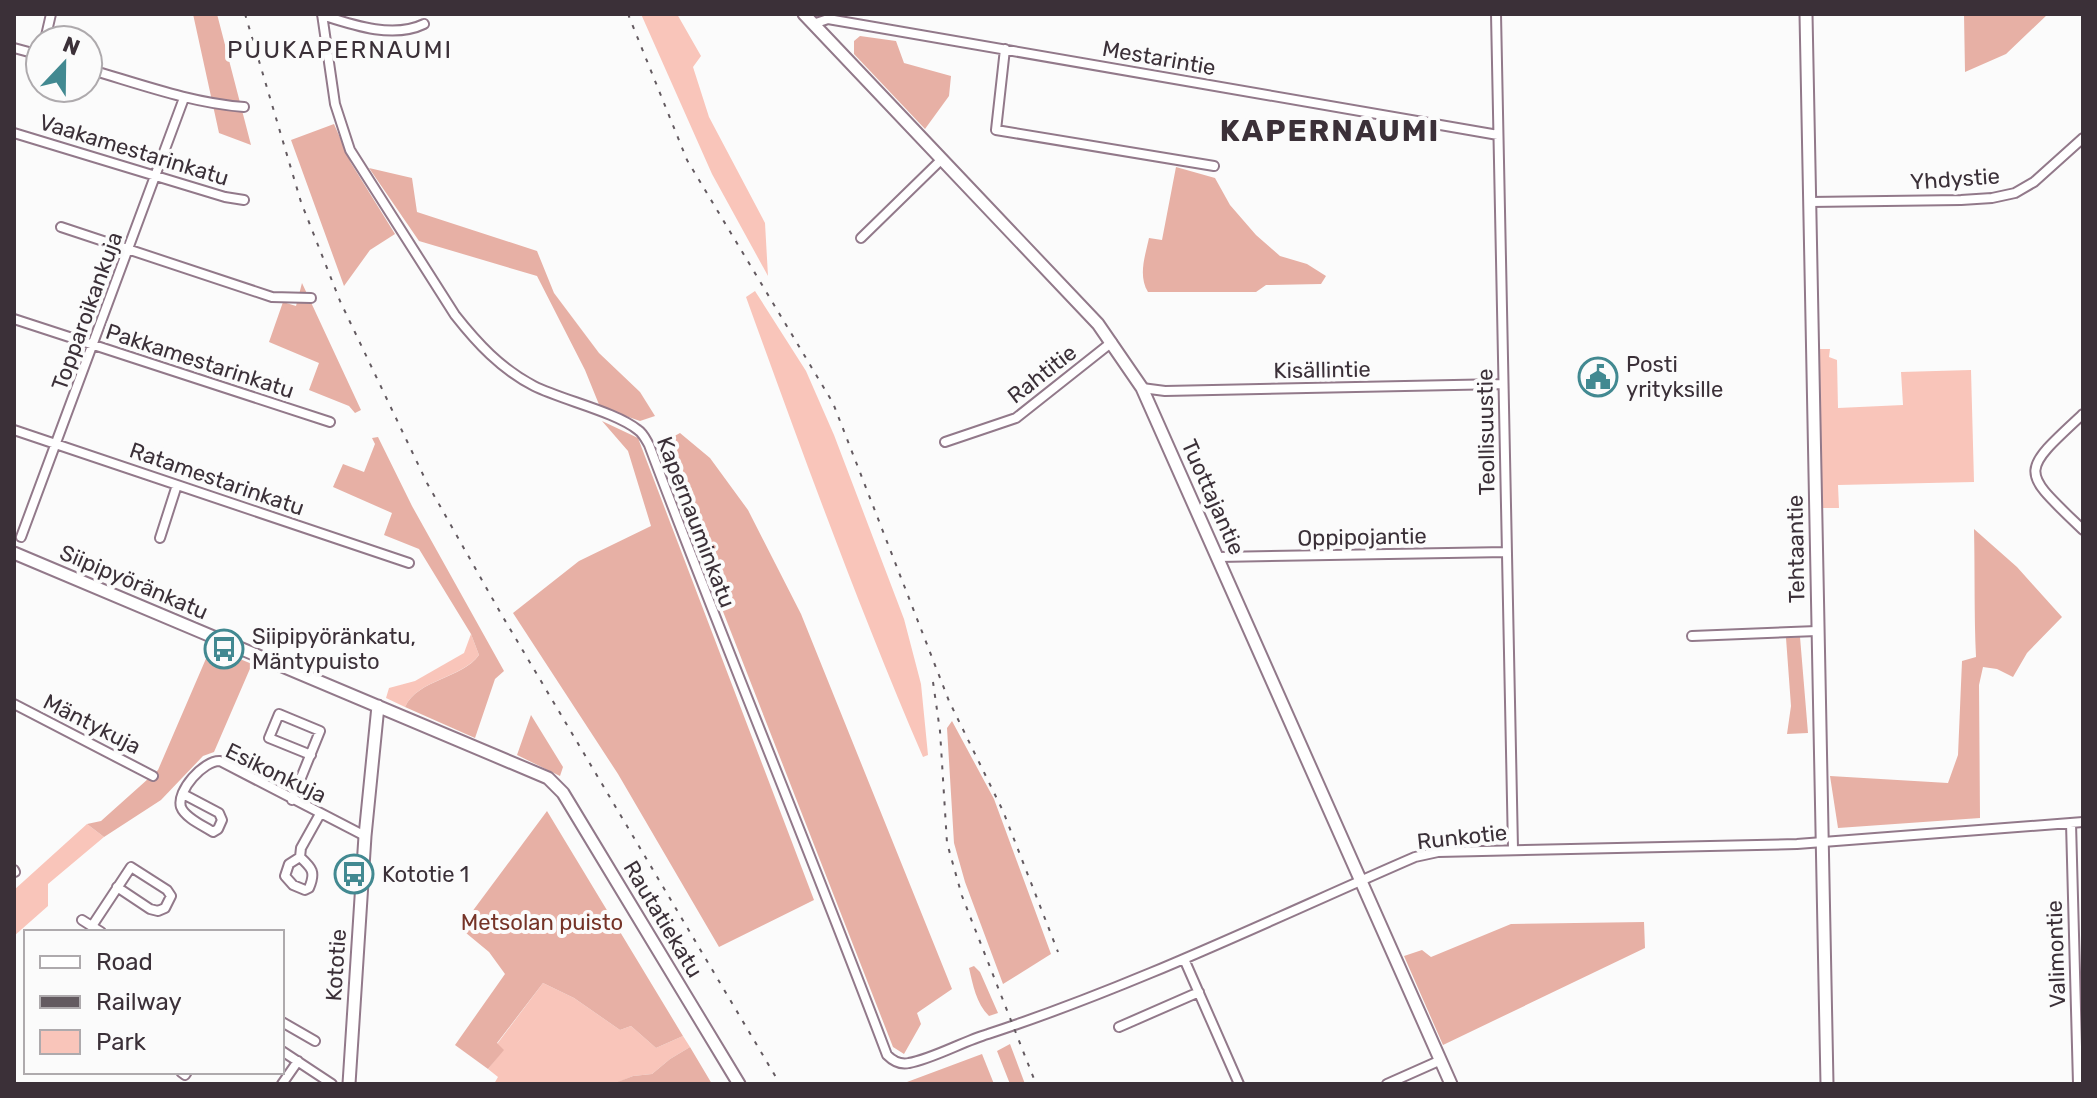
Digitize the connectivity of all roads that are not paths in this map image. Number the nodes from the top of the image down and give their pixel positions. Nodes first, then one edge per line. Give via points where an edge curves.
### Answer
1 (322, 14) edge
2 (804, 14) edge
3 (1496, 14) edge
4 (1806, 14) edge
5 (424, 24) dead end
6 (813, 24) junction
7 (1005, 49) junction
8 (104, 74) edge
9 (184, 98) junction
10 (244, 107) dead end
11 (14, 133) edge
12 (1498, 135) junction
13 (2083, 138) edge
14 (942, 159) junction
15 (1214, 166) dead end
16 (156, 176) junction
17 (244, 200) dead end
18 (1810, 202) junction
19 (61, 227) dead end
20 (861, 238) dead end
21 (129, 249) junction
22 (311, 298) dead end
23 (14, 319) edge
24 (1112, 342) junction
25 (93, 346) junction
26 (1503, 384) junction
27 (1142, 388) junction
28 (2083, 414) edge
29 (330, 422) dead end
30 (14, 430) edge
31 (945, 442) dead end
32 (56, 444) junction
33 (177, 485) junction
34 (2083, 530) edge
35 (21, 537) dead end
36 (160, 538) dead end
37 (1507, 552) junction
38 (14, 553) edge
39 (1218, 557) junction
40 (409, 563) dead end
41 (1817, 631) junction
42 (1692, 636) dead end
43 (14, 704) edge
44 (378, 706) junction
45 (311, 755) junction
46 (153, 776) dead end
47 (548, 778) joint
48 (183, 794) junction
49 (292, 800) junction
50 (320, 814) junction
51 (2083, 822) edge
52 (2071, 823) junction
53 (365, 836) junction
54 (1822, 843) junction
55 (1513, 849) junction
56 (300, 857) dead end
57 (1360, 881) junction
58 (117, 887) junction
59 (82, 920) dead end
60 (97, 930) edge
61 (1184, 959) junction
62 (1199, 992) junction
63 (284, 1023) edge
64 (1119, 1027) dead end
65 (315, 1041) dead end
66 (284, 1052) edge
67 (887, 1055) joint
68 (1441, 1060) junction
69 (298, 1061) junction
70 (282, 1084) edge
71 (332, 1084) edge
72 (349, 1084) edge
73 (739, 1084) edge
74 (1239, 1084) edge
75 (1387, 1084) edge
76 (1451, 1084) edge
77 (1827, 1084) edge
78 (2078, 1084) edge

1 - 5 street via 396,32
1 - 67 street, Kapernauminkatu via 335,104 350,150 464,327 516,375 624,422 639,430 649,445
2 - 6 street, Tuottajantie
3 - 12 street, Teollisuustie
4 - 18 street, Tehtaantie
6 - 7 street, Mestarintie via 828,19
6 - 14 street, Tuottajantie
7 - 12 street, Mestarintie
7 - 15 street via 996,130
8 - 9 street
9 - 10 street
9 - 16 street, Topparoikankuja
11 - 16 street, Vaakamestarinkatu
12 - 26 street, Teollisuustie
13 - 18 street, Yhdystie via 2015,193
14 - 20 street
14 - 24 street, Tuottajantie
16 - 17 street, Vaakamestarinkatu
16 - 21 street, Topparoikankuja
18 - 41 street, Tehtaantie
19 - 21 street
21 - 22 street via 272,297
21 - 25 street, Topparoikankuja
23 - 25 street, Pakkamestarinkatu
24 - 27 street, Tuottajantie
24 - 31 street, Rahtitie via 1016,418
25 - 29 street, Pakkamestarinkatu
25 - 32 street, Topparoikankuja
26 - 27 street, Kisällintie
26 - 37 street, Teollisuustie
27 - 39 street, Tuottajantie
28 - 34 street via 2042,452 2034,471 2045,493
30 - 32 street, Ratamestarinkatu
32 - 33 street, Ratamestarinkatu
32 - 35 street, Topparoikankuja
33 - 36 street
33 - 40 street, Ratamestarinkatu
37 - 39 street, Oppipojantie
37 - 55 street, Teollisuustie
38 - 44 street, Siipipyöränkatu
39 - 57 street, Tuottajantie
41 - 42 street
41 - 54 street, Tehtaantie
43 - 46 street, Mäntykuja
44 - 47 street, Siipipyöränkatu
44 - 53 street, Kototie
45 - 45 street via 320,731 279,714 269,738
45 - 49 street
47 - 73 street, Rautatiekatu via 563,793
48 - 48 street via 181,808 186,814 213,832 218,829 219,813
48 - 49 street, Esikonkuja via 201,767 215,760
49 - 50 street, Esikonkuja
50 - 53 street, Esikonkuja
50 - 56 street
51 - 52 street, Runkotie
52 - 54 street, Runkotie
52 - 78 street, Valimontie
53 - 72 street, Kototie
54 - 55 street, Runkotie
54 - 77 street, Tehtaantie
55 - 57 street, Runkotie via 1438,852
57 - 61 street, Runkotie
57 - 68 street, Tuottajantie
58 - 58 street via 131,867 171,896 158,911
58 - 60 street
59 - 60 street
61 - 62 street
61 - 67 street, Runkotie via 910,1063
62 - 64 street
62 - 74 street
63 - 65 street
66 - 69 street
68 - 75 street
68 - 76 street, Tuottajantie
69 - 70 street
69 - 71 street

